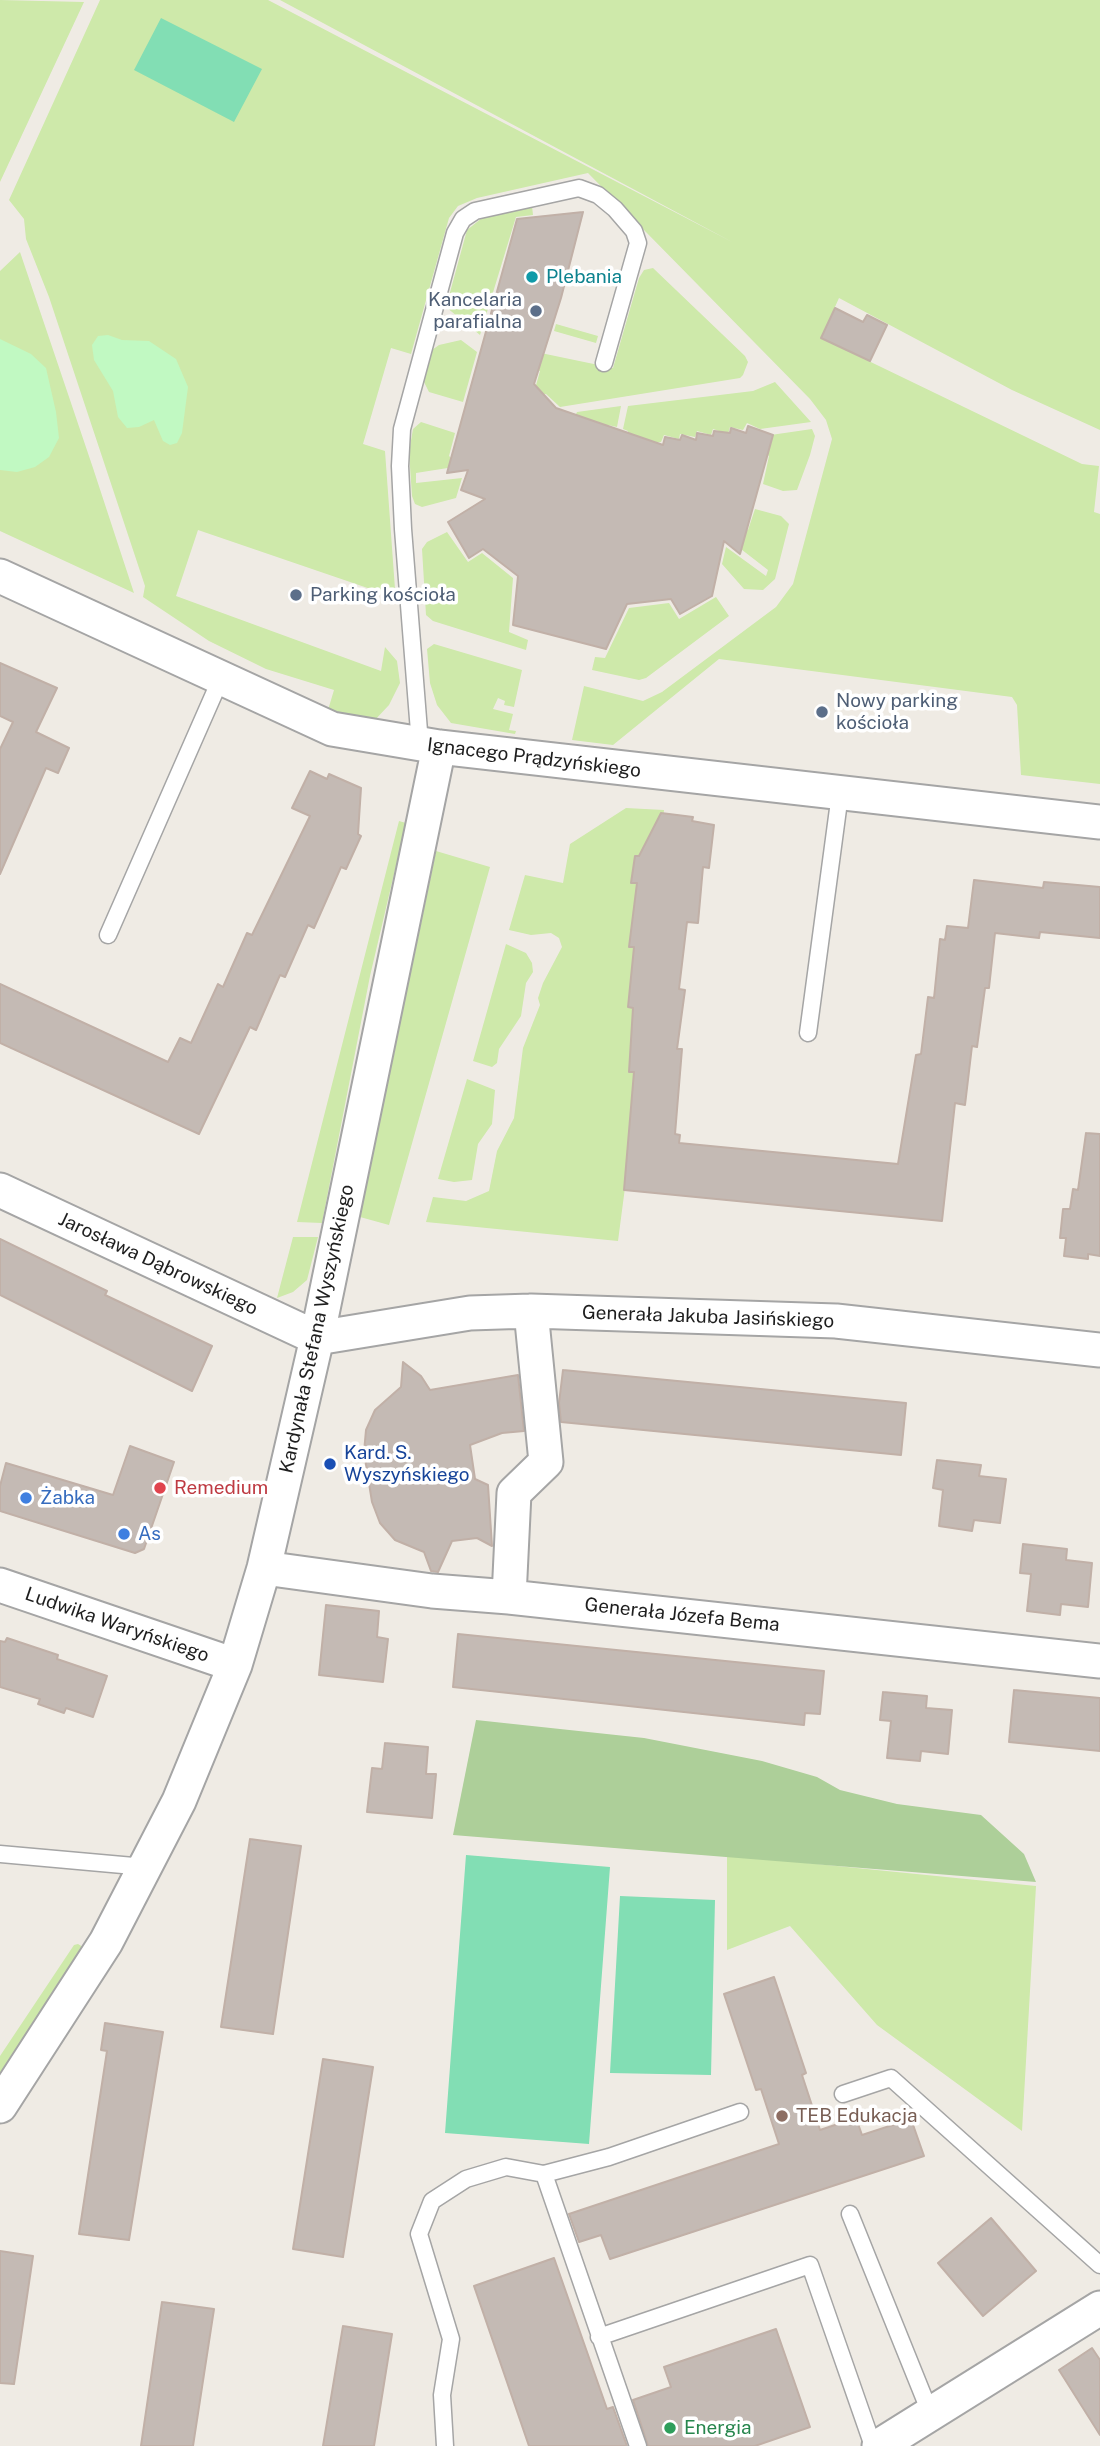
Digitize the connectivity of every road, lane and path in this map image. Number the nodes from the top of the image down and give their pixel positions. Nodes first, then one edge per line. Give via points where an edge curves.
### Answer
1 (604, 363) dead end
2 (0, 576) edge
3 (221, 678) junction
4 (430, 746) junction
5 (840, 794) junction
6 (1100, 822) edge
7 (108, 934) dead end
8 (808, 1033) dead end
9 (0, 1190) edge
10 (531, 1311) junction
11 (317, 1338) junction
12 (1100, 1350) edge
13 (264, 1569) junction
14 (0, 1585) edge
15 (509, 1597) junction
16 (1100, 1661) edge
17 (235, 1665) junction
18 (0, 1854) edge
19 (145, 1867) junction
20 (843, 2095) dead end
21 (0, 2106) edge
22 (740, 2112) dead end
23 (544, 2174) junction
24 (850, 2214) dead end
25 (1100, 2265) edge
26 (1100, 2308) edge
27 (599, 2337) junction
28 (931, 2415) junction
29 (445, 2446) edge
30 (638, 2446) edge
31 (873, 2446) edge
32 (879, 2446) edge

1 - 4 lane via 638,243 634,230 615,209 598,195 579,188 474,211 463,219 455,233 402,429 403,529
2 - 3 street, Ignacego Prądzyńskiego
3 - 4 street, Ignacego Prądzyńskiego via 332,729
3 - 7 lane
4 - 5 street, Ignacego Prądzyńskiego
4 - 11 street, Kardynała Stefana Wyszyńskiego
5 - 6 street, Ignacego Prądzyńskiego
5 - 8 lane
9 - 11 street, Jarosława Dąbrowskiego
10 - 11 street, Generała Jakuba Jasińskiego via 470,1314
10 - 12 street, Generała Jakuba Jasińskiego via 836,1321
10 - 15 street via 546,1462 514,1493
11 - 13 street, Kardynała Stefana Wyszyńskiego
13 - 15 street, Generała Józefa Bema
13 - 17 street, Kardynała Stefana Wyszyńskiego
14 - 17 street, Ludwika Waryńskiego
15 - 16 street, Generała Józefa Bema
17 - 19 street, Kardynała Stefana Wyszyńskiego via 179,1801
18 - 19 lane
19 - 21 street, Kardynała Stefana Wyszyńskiego via 106,1942
20 - 25 lane via 891,2078
22 - 23 lane
23 - 27 lane
23 - 29 lane via 506,2167 466,2179 432,2201 419,2234 451,2339 442,2395
24 - 28 lane
26 - 28 street
27 - 30 lane
27 - 31 lane via 810,2265
28 - 32 street

